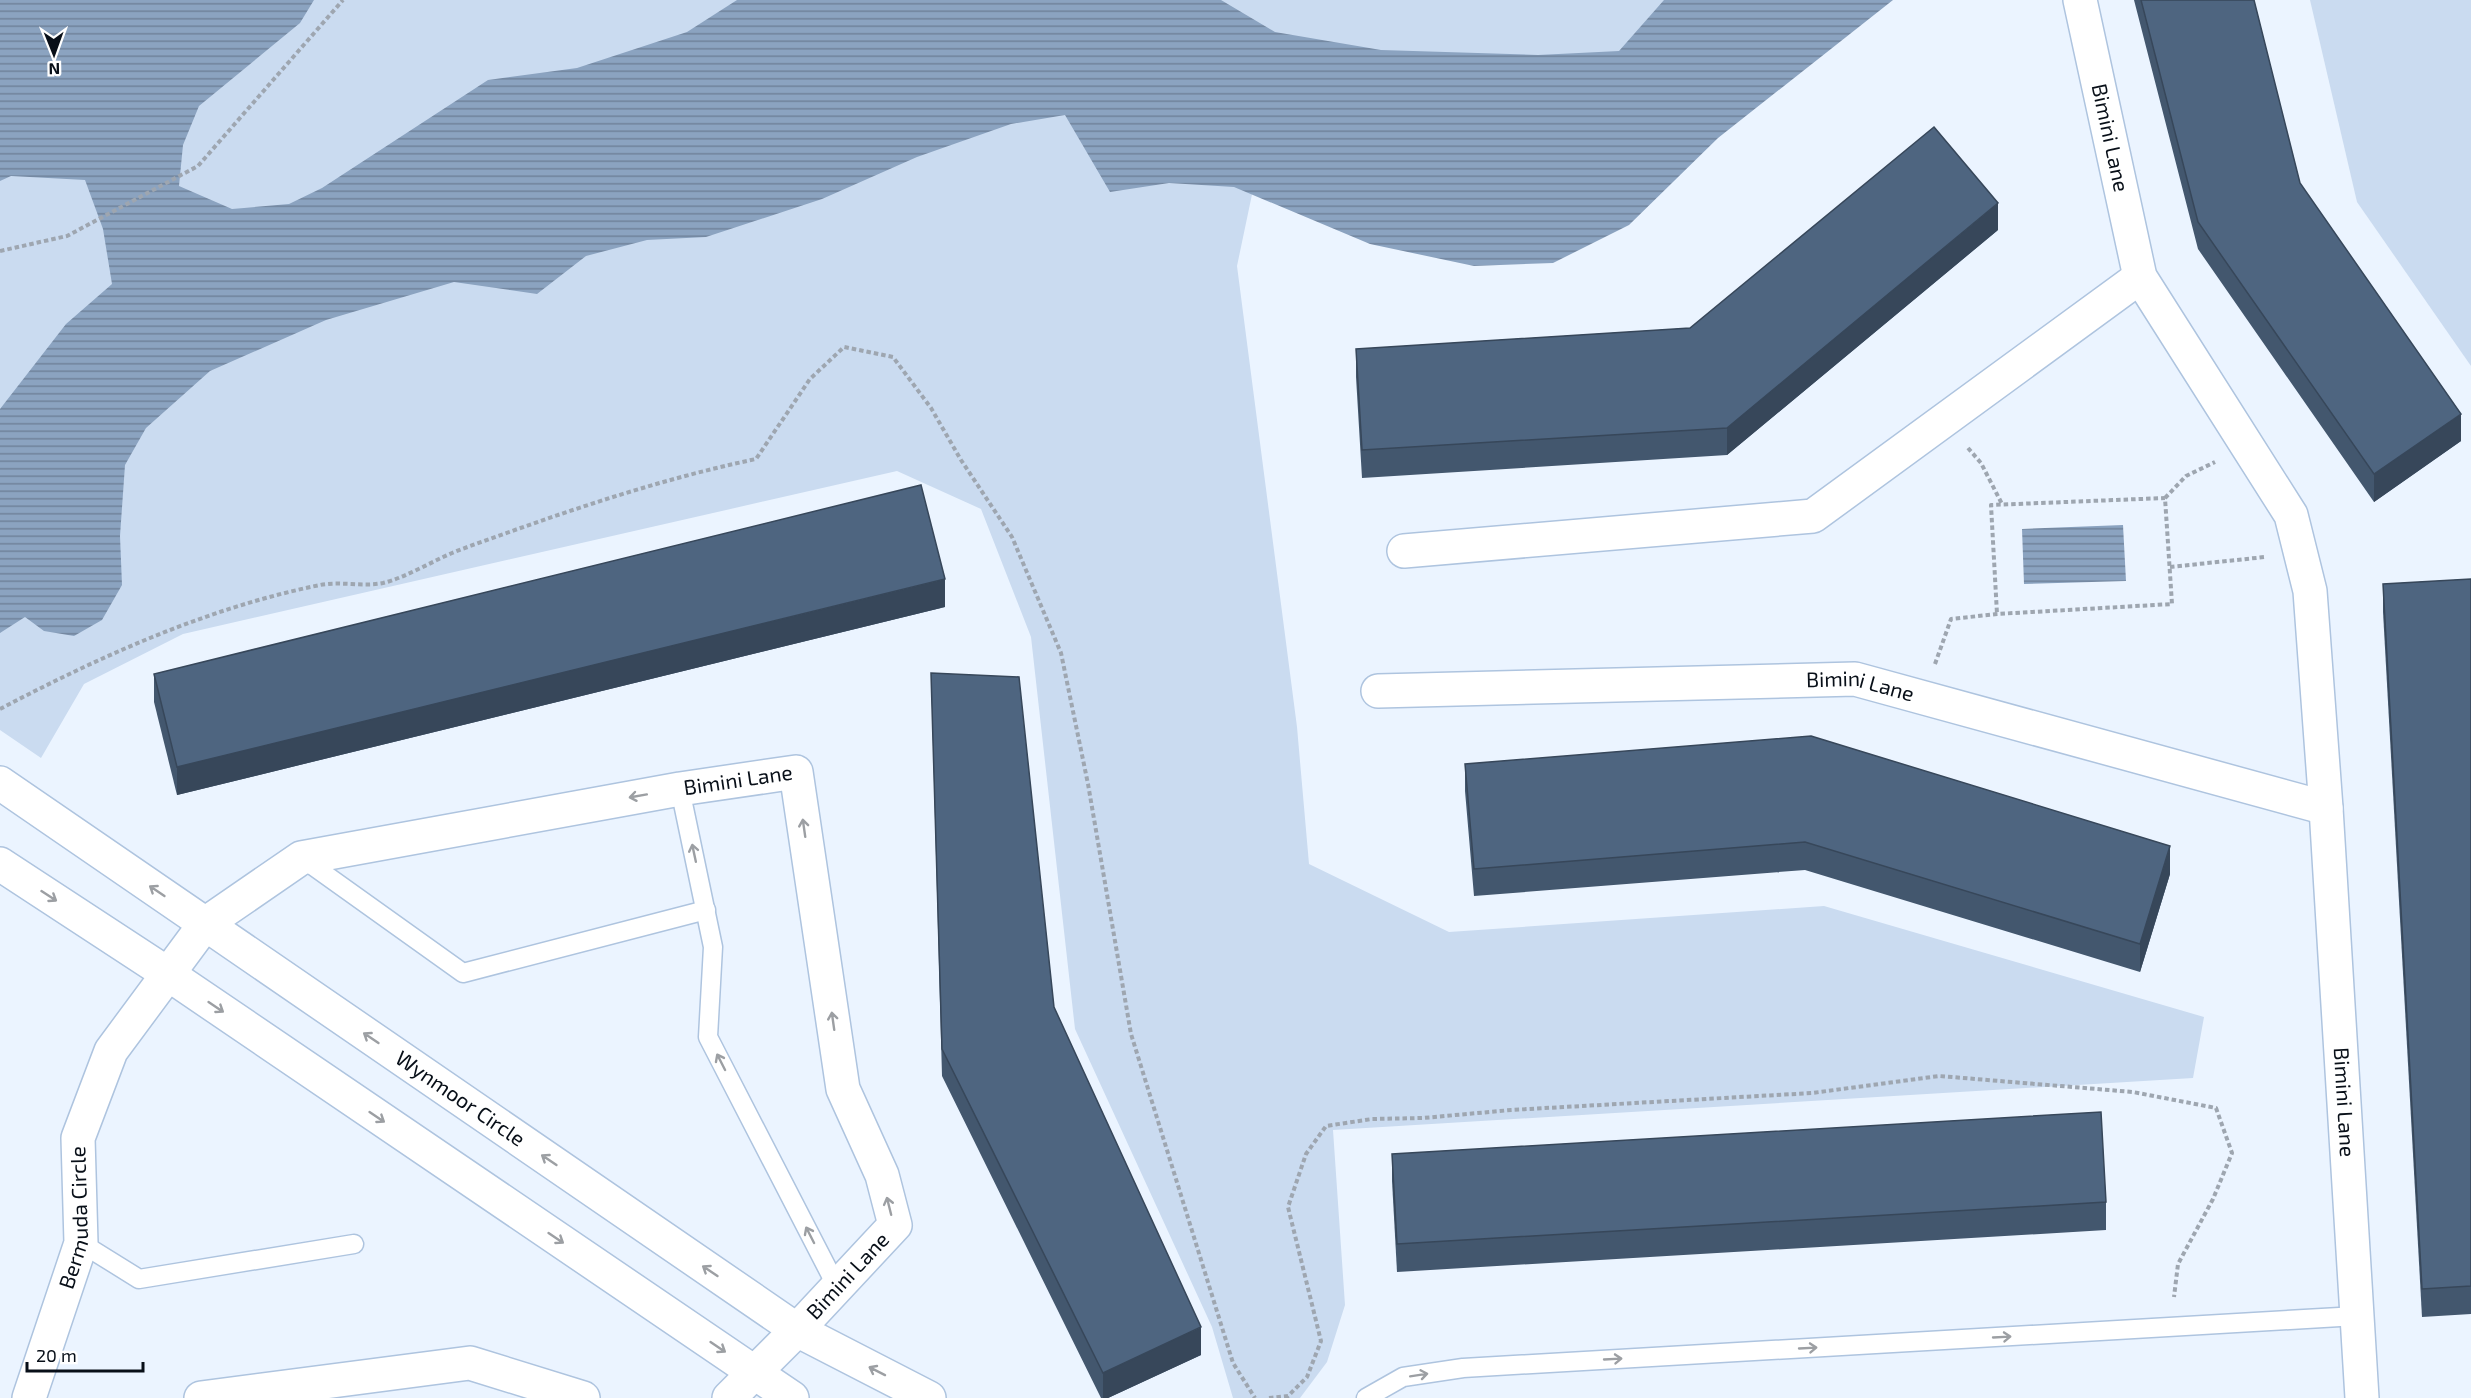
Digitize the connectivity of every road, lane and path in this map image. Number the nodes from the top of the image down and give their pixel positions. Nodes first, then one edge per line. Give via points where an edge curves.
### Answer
1 (343, 0) edge
2 (2080, 0) edge
3 (0, 251) edge
4 (2139, 277) junction
5 (1945, 419) junction
6 (2247, 447) junction
7 (2165, 498) junction
8 (2002, 504) junction
9 (1404, 551) dead end
10 (2300, 553) junction
11 (2170, 567) junction
12 (1997, 614) junction
13 (1378, 691) dead end
14 (1922, 697) junction
15 (0, 709) edge
16 (0, 783) edge
17 (680, 789) junction
18 (2326, 808) junction
19 (301, 858) junction
20 (0, 864) edge
21 (706, 910) junction
22 (205, 924) junction
23 (168, 974) junction
24 (81, 1243) junction
25 (354, 1244) dead end
26 (837, 1287) junction
27 (2357, 1316) junction
28 (2171, 1327) junction
29 (797, 1330) junction
30 (755, 1372) junction
31 (29, 1398) edge
32 (201, 1398) edge
33 (583, 1398) edge
34 (729, 1398) edge
35 (792, 1398) edge
36 (929, 1398) edge
37 (1255, 1398) edge
38 (1269, 1398) edge
39 (1366, 1398) edge
40 (2362, 1398) edge

1 - 3 path via 198,166 67,236
2 - 4 street, Bimini Lane
4 - 5 street
4 - 6 street, Bimini Lane
5 - 8 path via 1981,463
5 - 9 street via 1813,516
6 - 7 path via 2186,476
6 - 10 street, Bimini Lane via 2291,515
7 - 8 path
7 - 11 path
8 - 12 path via 1991,505
10 - 11 path
10 - 18 street, Bimini Lane via 2310,591
11 - 12 path via 2172,604
12 - 14 path via 1951,619
13 - 14 street, Bimini Lane via 1855,679
14 - 18 street, Bimini Lane
15 - 37 path via 80,668 206,616 322,584 383,583 461,550 597,503 692,473 756,459 810,380 844,347 893,357 931,408 1012,537 1061,653 1131,1034 1233,1363
22 -> 16 street, Wynmoor Circle
17 -> 19 street, Bimini Lane
21 -> 17 lane
26 -> 17 street, Bimini Lane via 895,1226 882,1175 843,1089 796,772
18 - 27 street, Bimini Lane
19 - 21 lane via 464,973
19 - 22 street, Bimini Lane
20 -> 23 street
26 -> 21 lane via 708,1037 712,947
22 - 23 street, Bermuda Circle
29 -> 22 street, Wynmoor Circle
23 - 24 street, Bermuda Circle via 111,1051 78,1138
23 -> 30 street
24 - 25 lane via 139,1279
24 - 31 street, Bermuda Circle
26 - 29 street, Bimini Lane
27 - 28 lane
27 - 40 street, Bimini Lane
28 - 38 path via 2178,1264 2213,1199 2232,1153 2216,1108 2133,1092 1939,1076 1812,1093 1372,1119 1326,1126 1306,1154 1288,1207 1321,1341 1306,1377 1288,1396
39 -> 28 lane via 1403,1377 1463,1368
29 - 30 street
36 -> 29 street, Wynmoor Circle
30 - 34 street
30 - 35 street
32 - 33 street via 470,1363

